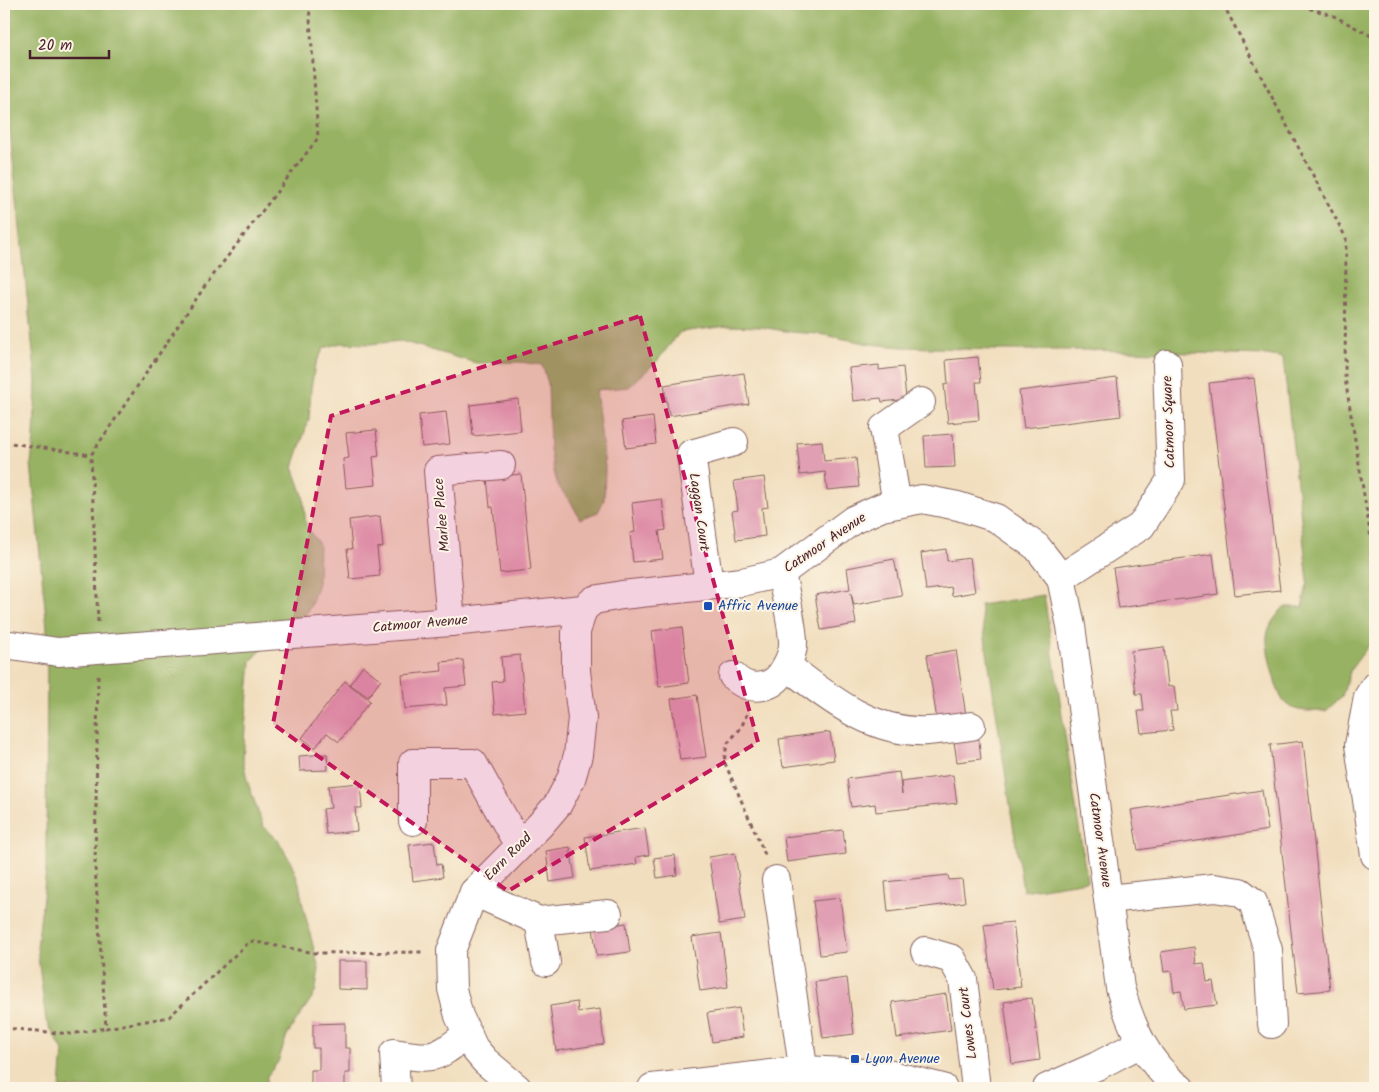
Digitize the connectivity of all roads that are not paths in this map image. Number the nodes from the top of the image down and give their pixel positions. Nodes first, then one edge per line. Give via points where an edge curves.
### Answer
1 (1167, 364) dead end
2 (921, 402) dead end
3 (734, 442) dead end
4 (501, 465) dead end
5 (897, 504) junction
6 (781, 573) junction
7 (1060, 578) junction
8 (709, 585) junction
9 (583, 609) junction
10 (451, 622) junction
11 (4, 644) edge
12 (787, 666) junction
13 (733, 676) dead end
14 (1375, 686) edge
15 (971, 726) dead end
16 (413, 821) dead end
17 (520, 846) junction
18 (1375, 854) edge
19 (776, 880) road end
20 (474, 892) junction
21 (1108, 899) junction
22 (608, 914) dead end
23 (539, 921) junction
24 (925, 951) dead end
25 (546, 962) dead end
26 (1272, 1024) dead end
27 (468, 1034) junction
28 (1140, 1043) junction
29 (805, 1079) edge
30 (396, 1088) edge
31 (517, 1088) edge
32 (652, 1088) edge
33 (943, 1088) edge
34 (976, 1088) edge
35 (1047, 1088) edge
36 (1180, 1088) edge

1 - 7 street, Catmoor Square via 1172,480 1141,526
2 - 5 street via 884,428
3 - 8 street, Laggan Court via 691,454
4 - 10 street, Marlee Place via 438,471
5 - 6 street, Catmoor Avenue via 853,520
5 - 7 street, Catmoor Avenue via 922,499 996,518 1036,547
6 - 8 street, Catmoor Avenue
6 - 12 street via 794,643
7 - 21 street, Catmoor Avenue via 1071,626
8 - 9 street, Catmoor Avenue via 622,594 594,600
9 - 10 street, Catmoor Avenue
9 - 17 street, Earn Road via 576,632 576,671 582,718 576,763 558,804
10 - 11 street, Catmoor Avenue via 58,652
12 - 13 street via 773,683 758,688 742,685
12 - 15 street via 858,716 891,728 927,731
14 - 18 street via 1368,698 1359,745
16 - 17 street via 413,763 473,763
17 - 20 street, Earn Road
19 - 29 street
20 - 23 street
20 - 27 street, Earn Road via 450,952 452,989
21 - 26 street via 1214,888 1240,892 1253,902 1268,950
21 - 28 street, Catmoor Avenue via 1120,988
22 - 23 street
23 - 25 street
24 - 34 street, Lowes Court via 952,959 963,979
27 - 30 street via 440,1055 424,1058 394,1053
27 - 31 street, Earn Road via 485,1061
28 - 35 street
28 - 36 street, Catmoor Avenue via 1168,1080
29 - 32 street
29 - 33 street via 888,1074

